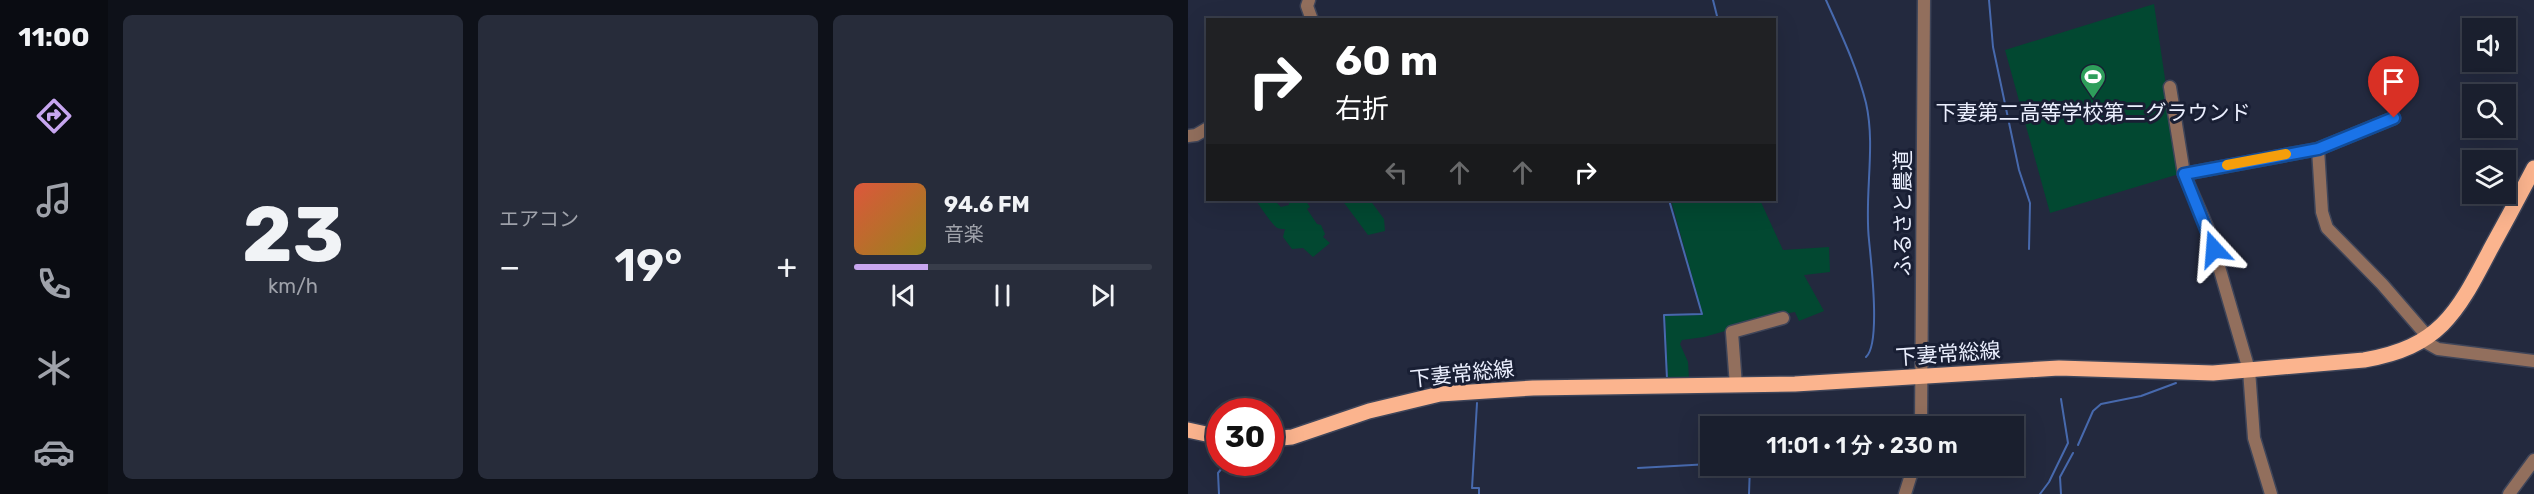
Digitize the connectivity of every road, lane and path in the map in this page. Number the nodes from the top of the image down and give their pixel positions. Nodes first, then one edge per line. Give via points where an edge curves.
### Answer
1 (1309, 0) edge
2 (1924, 0) edge
3 (1311, 18) edge
4 (2170, 87) dead end
5 (2394, 118) dead end
6 (1206, 129) edge
7 (1188, 136) edge
8 (2318, 149) junction
9 (2534, 168) edge
10 (2184, 174) junction
11 (1783, 318) dead end
12 (2425, 338) junction
13 (2534, 361) edge
14 (2249, 370) junction
15 (1922, 377) junction
16 (1736, 386) junction
17 (1921, 416) edge
18 (1188, 430) edge
19 (1206, 434) edge
20 (1284, 437) edge
21 (2534, 460) edge
22 (1911, 476) edge
23 (1905, 494) edge
24 (2271, 494) edge
25 (2509, 494) edge

1 - 3 street
2 - 15 street, ふるさと農道
4 - 10 street
5 - 8 street
6 - 7 street
8 - 10 street
8 - 12 street via 2322,212 2327,228 2382,284
9 - 12 main road, 下妻常総線 via 2466,296 2451,317
10 - 14 street via 2208,229
11 - 16 street via 1732,332
12 - 13 street via 2438,349
12 - 14 main road, 下妻常総線 via 2400,352 2378,358
14 - 15 main road, 下妻常総線 via 2161,373 2085,368
14 - 24 street via 2252,431
15 - 16 main road, 下妻常総線
15 - 17 street, ふるさと農道
16 - 20 main road, 下妻常総線 via 1533,388 1440,394
18 - 19 main road
21 - 25 street
22 - 23 street

